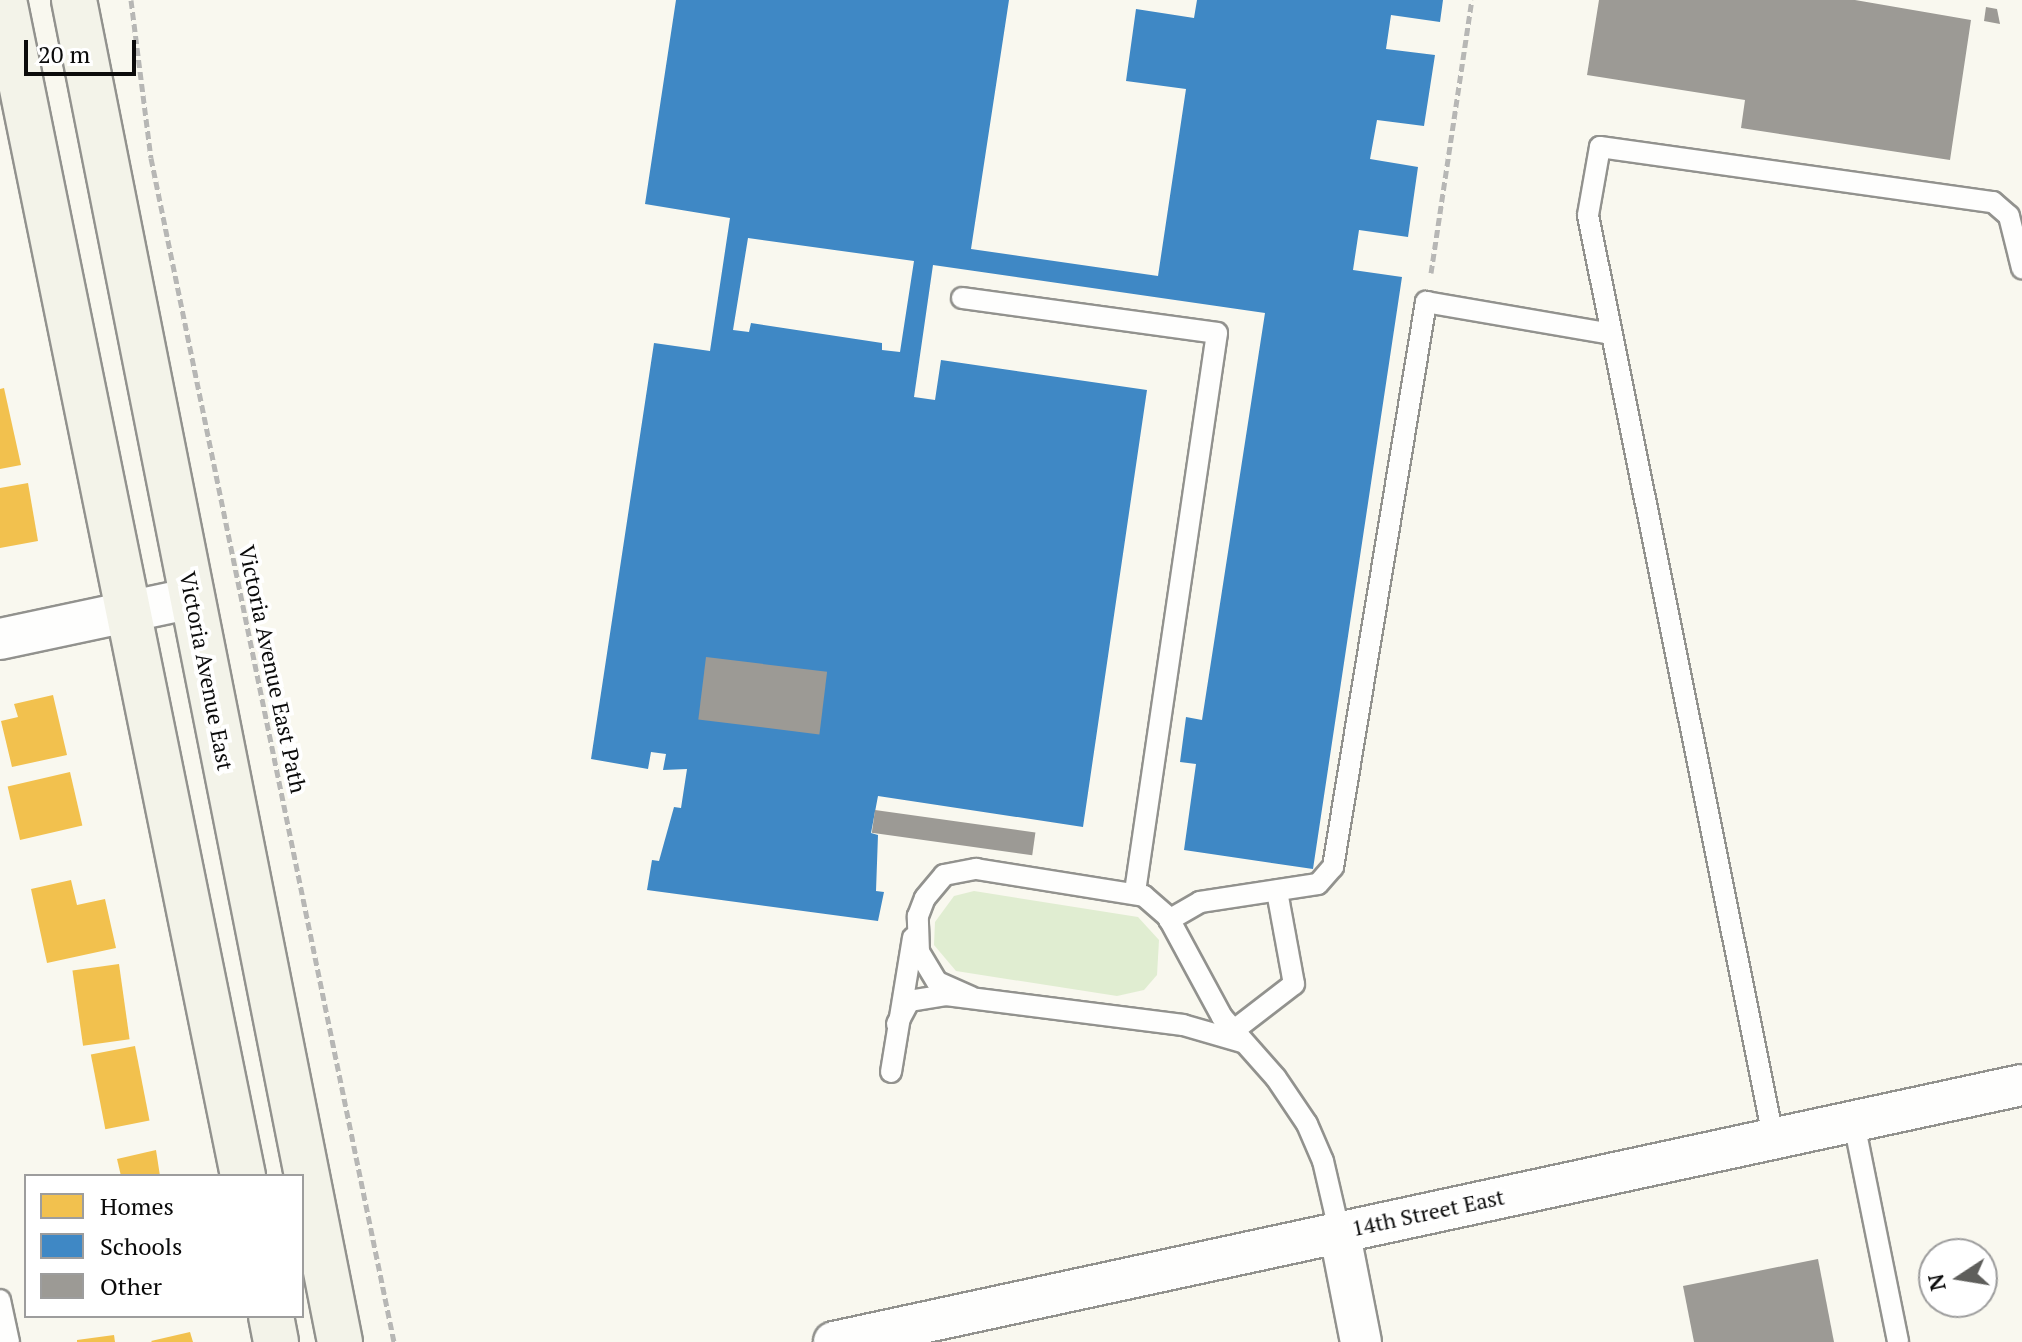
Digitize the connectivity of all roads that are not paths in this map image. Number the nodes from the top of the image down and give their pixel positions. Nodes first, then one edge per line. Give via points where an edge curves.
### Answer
1 (4, 0) edge
2 (77, 6) edge
3 (2022, 268) edge
4 (962, 298) dead end
5 (1611, 334) junction
6 (193, 598) junction
7 (131, 611) junction
8 (0, 639) edge
9 (1277, 891) junction
10 (1135, 892) junction
11 (918, 916) junction
12 (1169, 920) junction
13 (971, 997) junction
14 (897, 1024) junction
15 (1231, 1035) junction
16 (891, 1072) dead end
17 (2022, 1085) edge
18 (1854, 1123) junction
19 (1774, 1141) junction
20 (243, 1174) edge
21 (1339, 1230) junction
22 (0, 1300) edge
23 (271, 1318) edge
24 (9, 1342) edge
25 (276, 1342) edge
26 (340, 1342) edge
27 (834, 1342) edge
28 (1361, 1342) edge
29 (1898, 1342) edge

1 - 7 main road
2 - 6 main road, Victoria Avenue East
3 - 5 lane via 2009,216 1993,202 1600,147 1588,215
4 - 10 lane via 1217,333
5 - 9 lane via 1426,302 1333,867 1318,884
5 - 19 lane
6 - 7 street
6 - 26 main road, Victoria Avenue East
7 - 8 street
7 - 20 main road
9 - 12 lane via 1191,904
9 - 15 lane via 1294,984
10 - 11 lane via 958,870 934,885
10 - 12 lane
11 - 13 lane via 924,967 937,982
11 - 14 lane
12 - 15 lane
13 - 14 lane via 921,997 903,1008
13 - 15 lane
14 - 16 lane
15 - 21 lane via 1276,1078 1315,1141
17 - 18 street, 14th Street East
18 - 19 street, 14th Street East
18 - 29 lane
19 - 21 street, 14th Street East
21 - 27 street, 14th Street East
21 - 28 street
22 - 24 lane
23 - 25 main road

